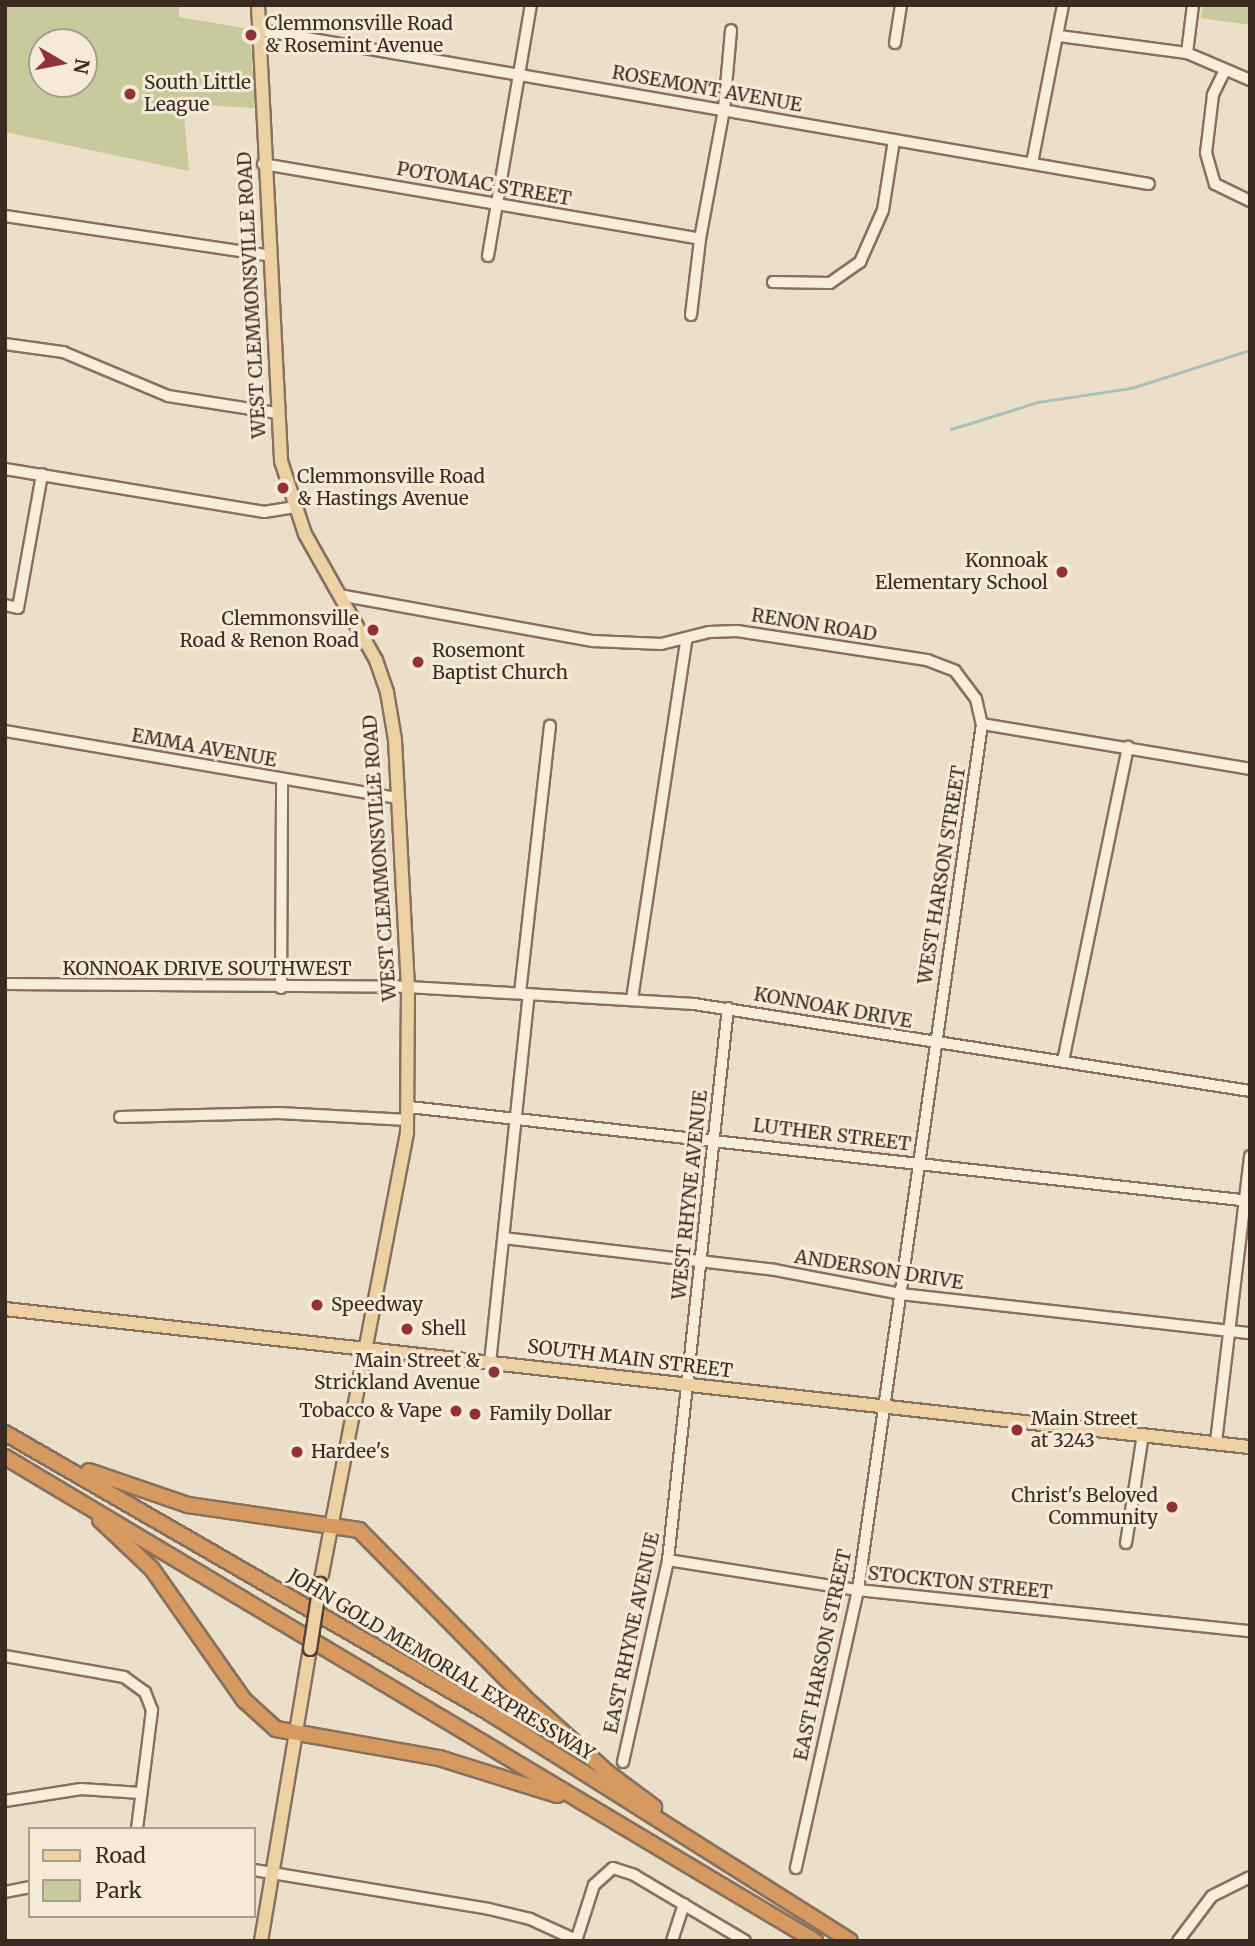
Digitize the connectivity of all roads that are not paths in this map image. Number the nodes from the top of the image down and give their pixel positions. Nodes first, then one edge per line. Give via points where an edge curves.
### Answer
1 (258, 5) edge
2 (531, 5) edge
3 (901, 5) edge
4 (1063, 5) edge
5 (1193, 5) edge
6 (260, 30) junction
7 (731, 30) dead end
8 (1059, 36) junction
9 (895, 43) dead end
10 (1187, 53) junction
11 (1225, 70) junction
12 (518, 75) junction
13 (1250, 80) edge
14 (724, 110) junction
15 (894, 140) junction
16 (1032, 163) junction
17 (263, 164) junction
18 (1149, 184) dead end
19 (1250, 201) edge
20 (498, 204) junction
21 (5, 216) edge
22 (700, 239) junction
23 (267, 255) junction
24 (488, 256) dead end
25 (773, 282) dead end
26 (691, 315) dead end
27 (5, 344) edge
28 (276, 413) junction
29 (5, 468) edge
30 (42, 474) junction
31 (295, 507) junction
32 (339, 595) junction
33 (5, 606) edge
34 (686, 640) junction
35 (982, 724) junction
36 (550, 726) dead end
37 (5, 731) edge
38 (1128, 747) junction
39 (1250, 769) edge
40 (282, 780) junction
41 (397, 798) junction
42 (5, 984) edge
43 (408, 987) junction
44 (281, 988) junction
45 (525, 993) junction
46 (632, 999) junction
47 (728, 1008) junction
48 (934, 1043) junction
49 (1063, 1061) junction
50 (1250, 1090) edge
51 (408, 1113) junction
52 (518, 1116) junction
53 (120, 1117) dead end
54 (713, 1138) junction
55 (1250, 1156) edge
56 (919, 1164) junction
57 (1247, 1200) edge
58 (503, 1238) junction
59 (700, 1261) junction
60 (901, 1294) junction
61 (5, 1309) edge
62 (1230, 1331) junction
63 (1250, 1333) edge
64 (365, 1351) junction
65 (490, 1363) junction
66 (687, 1386) junction
67 (883, 1406) junction
68 (5, 1433) edge
69 (1143, 1435) junction
70 (1216, 1442) junction
71 (1250, 1447) edge
72 (46, 1454) junction
73 (5, 1457) edge
74 (66, 1492) junction
75 (331, 1526) junction
76 (1126, 1544) dead end
77 (668, 1560) junction
78 (858, 1590) junction
79 (1250, 1631) edge
80 (5, 1656) edge
81 (294, 1733) junction
82 (623, 1762) dead end
83 (141, 1793) junction
84 (5, 1801) edge
85 (137, 1827) edge
86 (796, 1868) dead end
87 (256, 1870) edge
88 (269, 1873) junction
89 (742, 1873) junction
90 (1250, 1877) edge
91 (28, 1887) edge
92 (5, 1892) edge
93 (684, 1904) junction
94 (760, 1906) junction
95 (576, 1940) edge
96 (261, 1941) edge
97 (672, 1941) edge
98 (745, 1941) edge
99 (815, 1941) edge
100 (850, 1941) edge
101 (1178, 1941) edge

1 - 6 main road, WEST CLEMMONSVILLE ROAD
2 - 12 street
3 - 9 street
4 - 8 street
5 - 10 street
6 - 12 street, ROSEMONT AVENUE
6 - 17 main road, WEST CLEMMONSVILLE ROAD
7 - 14 street
8 - 10 street
8 - 16 street via 1046,80
10 - 11 street
11 - 13 street
11 - 19 street via 1213,95 1206,153 1215,184
12 - 14 street, ROSEMONT AVENUE
12 - 20 street
14 - 15 street, ROSEMONT AVENUE
14 - 22 street
15 - 16 street, ROSEMONT AVENUE
15 - 25 street via 880,219 860,262 830,283
16 - 18 street, ROSEMONT AVENUE
17 - 20 street, POTOMAC STREET
17 - 23 main road, WEST CLEMMONSVILLE ROAD
20 - 22 street, POTOMAC STREET
20 - 24 street
21 - 23 street
22 - 26 street
23 - 28 main road, WEST CLEMMONSVILLE ROAD
27 - 28 street via 63,352 169,396
28 - 31 main road, WEST CLEMMONSVILLE ROAD via 281,461
29 - 30 street
30 - 31 street via 264,512
30 - 33 street via 18,607
31 - 32 main road, WEST CLEMMONSVILLE ROAD
32 - 34 street, RENON ROAD via 593,641 634,645
32 - 41 main road, WEST CLEMMONSVILLE ROAD via 376,660 387,692
34 - 35 street, RENON ROAD via 709,632 737,631 927,660 955,671 972,691
34 - 46 street
35 - 38 street
35 - 48 street, WEST HARSON STREET
36 - 45 street
37 - 40 street, EMMA AVENUE
38 - 39 street
38 - 49 street
40 - 41 street, EMMA AVENUE
40 - 44 street
41 - 43 main road, WEST CLEMMONSVILLE ROAD
42 - 44 street, KONNOAK DRIVE SOUTHWEST
43 - 44 street, KONNOAK DRIVE SOUTHWEST
43 - 45 street, KONNOAK DRIVE
43 - 51 main road, WEST CLEMMONSVILLE ROAD
45 - 46 street, KONNOAK DRIVE
45 - 52 street
46 - 47 street, KONNOAK DRIVE
47 - 48 street, KONNOAK DRIVE
47 - 54 street, WEST RHYNE AVENUE
48 - 49 street, KONNOAK DRIVE
48 - 56 street, WEST HARSON STREET
49 - 50 street, KONNOAK DRIVE
51 - 52 street, LUTHER STREET
51 - 53 street, LUTHER STREET
51 - 64 main road, WEST CLEMMONSVILLE ROAD
52 - 54 street, LUTHER STREET
52 - 58 street
54 - 56 street, LUTHER STREET
54 - 59 street, WEST RHYNE AVENUE
55 - 57 street
56 - 57 street, LUTHER STREET
56 - 60 street, WEST HARSON STREET
57 - 62 street
58 - 59 street, ANDERSON DRIVE
58 - 65 street
59 - 60 street, ANDERSON DRIVE
59 - 66 street, WEST RHYNE AVENUE
60 - 62 street, ANDERSON DRIVE
60 - 67 street, WEST HARSON STREET
61 - 64 main road, SOUTH MAIN STREET
62 - 63 street, ANDERSON DRIVE
62 - 70 street
64 - 65 main road, SOUTH MAIN STREET
64 - 75 main road, WEST CLEMMONSVILLE ROAD
65 - 66 main road, SOUTH MAIN STREET
66 - 67 main road, SOUTH MAIN STREET
66 - 77 street, EAST RHYNE AVENUE
67 - 69 main road, SOUTH MAIN STREET
67 - 78 street, EAST HARSON STREET
68 - 72 highway, JOHN GOLD MEMORIAL EXPRESSWAY
69 - 70 main road, SOUTH MAIN STREET
69 - 76 street
70 - 71 main road, SOUTH MAIN STREET
72 - 75 highway via 188,1505
72 - 89 highway, JOHN GOLD MEMORIAL EXPRESSWAY via 488,1712
73 - 74 highway
74 - 81 highway via 152,1569 244,1700 276,1729
74 - 94 highway
75 - 81 main road, WEST CLEMMONSVILLE ROAD, bridge
75 - 89 highway via 366,1535 524,1697 596,1762
77 - 78 street, STOCKTON STREET
77 - 82 street, EAST RHYNE AVENUE
78 - 79 street, STOCKTON STREET
78 - 86 street, EAST HARSON STREET
80 - 83 street via 124,1677 140,1686 152,1710
81 - 88 main road, WEST CLEMMONSVILLE ROAD
81 - 94 highway via 439,1758 538,1786 645,1839
83 - 84 street via 81,1789
83 - 85 street
87 - 88 street
88 - 95 street via 488,1909 530,1919
88 - 96 main road, WEST CLEMMONSVILLE ROAD
89 - 100 highway, JOHN GOLD MEMORIAL EXPRESSWAY
90 - 101 street via 1212,1896
91 - 92 street
93 - 95 street via 634,1875 605,1871 594,1885
93 - 97 street
93 - 98 street
94 - 99 highway

